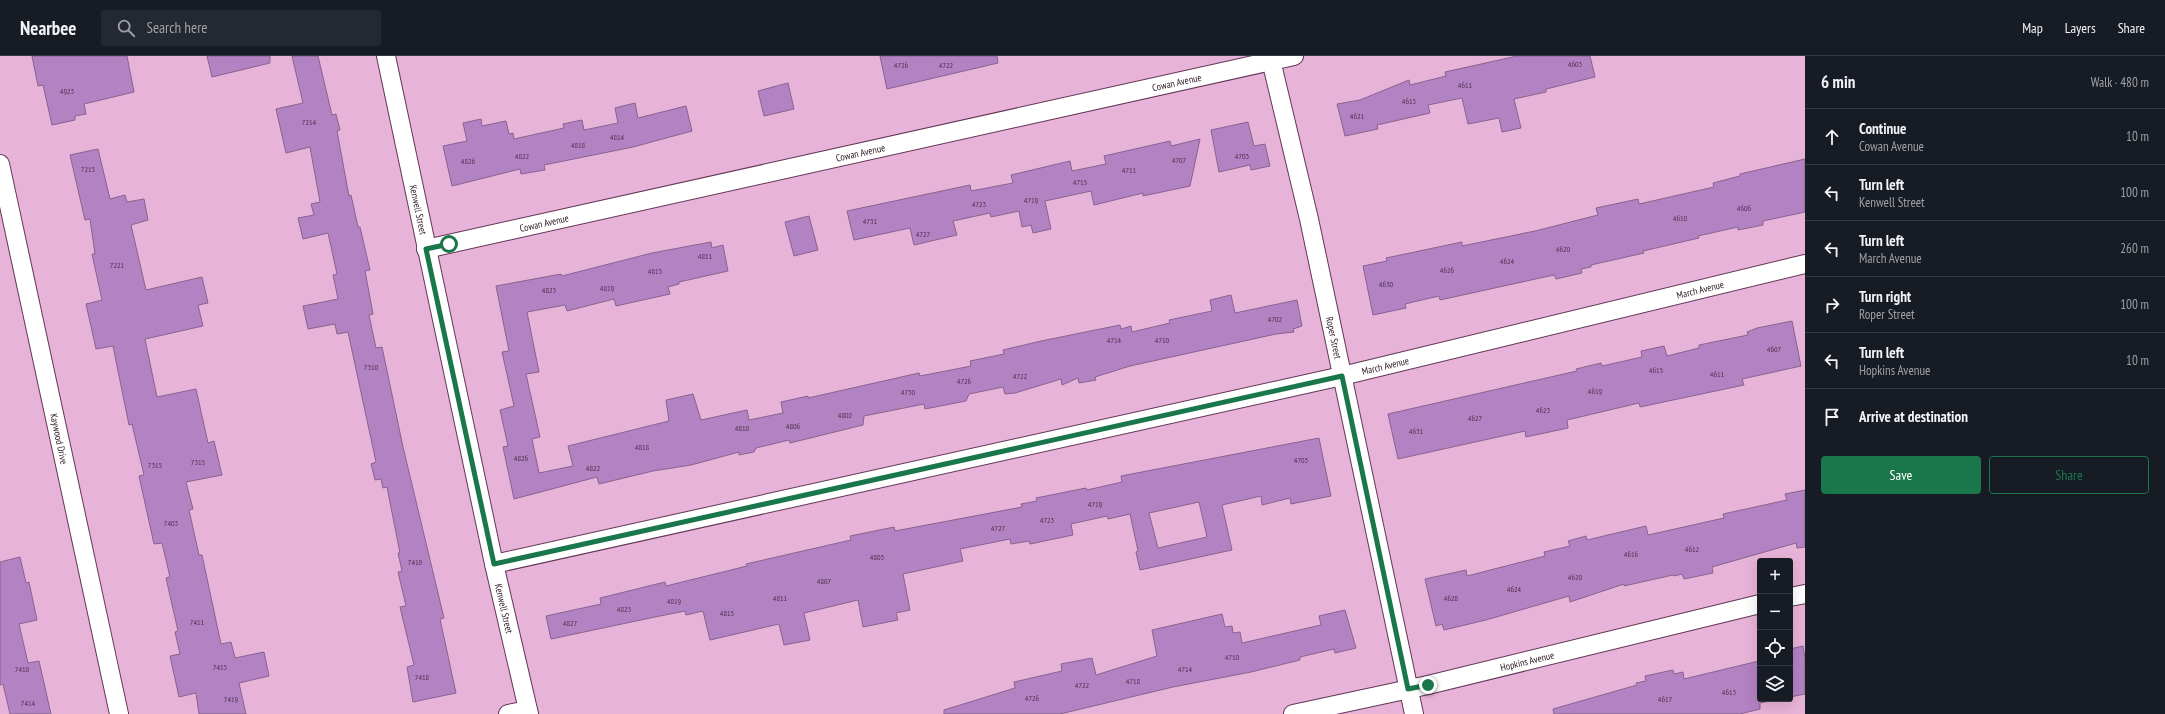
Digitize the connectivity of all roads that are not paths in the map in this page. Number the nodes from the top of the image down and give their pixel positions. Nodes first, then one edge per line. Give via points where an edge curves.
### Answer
1 (386, 56) edge
2 (1294, 56) edge
3 (1270, 59) edge
4 (0, 164) edge
5 (426, 249) junction
6 (1805, 264) edge
7 (1342, 376) junction
8 (494, 564) junction
9 (1805, 594) edge
10 (1793, 596) edge
11 (1757, 605) edge
12 (1408, 689) junction
13 (528, 712) edge
14 (119, 714) edge
15 (508, 714) edge
16 (1293, 714) edge
17 (1414, 714) edge

1 - 5 street, Kenwell Street
2 - 3 street, Cowan Avenue
3 - 5 street, Cowan Avenue
3 - 7 street, Roper Street via 1309,219
4 - 14 street, Kaywood Drive
5 - 8 street, Kenwell Street
6 - 7 street, March Avenue
7 - 8 street, March Avenue
7 - 12 street, Roper Street
8 - 13 street, Kenwell Street
9 - 10 street
11 - 12 street, Hopkins Avenue
12 - 16 street, Hopkins Avenue
12 - 17 street, Roper Street
13 - 15 street

